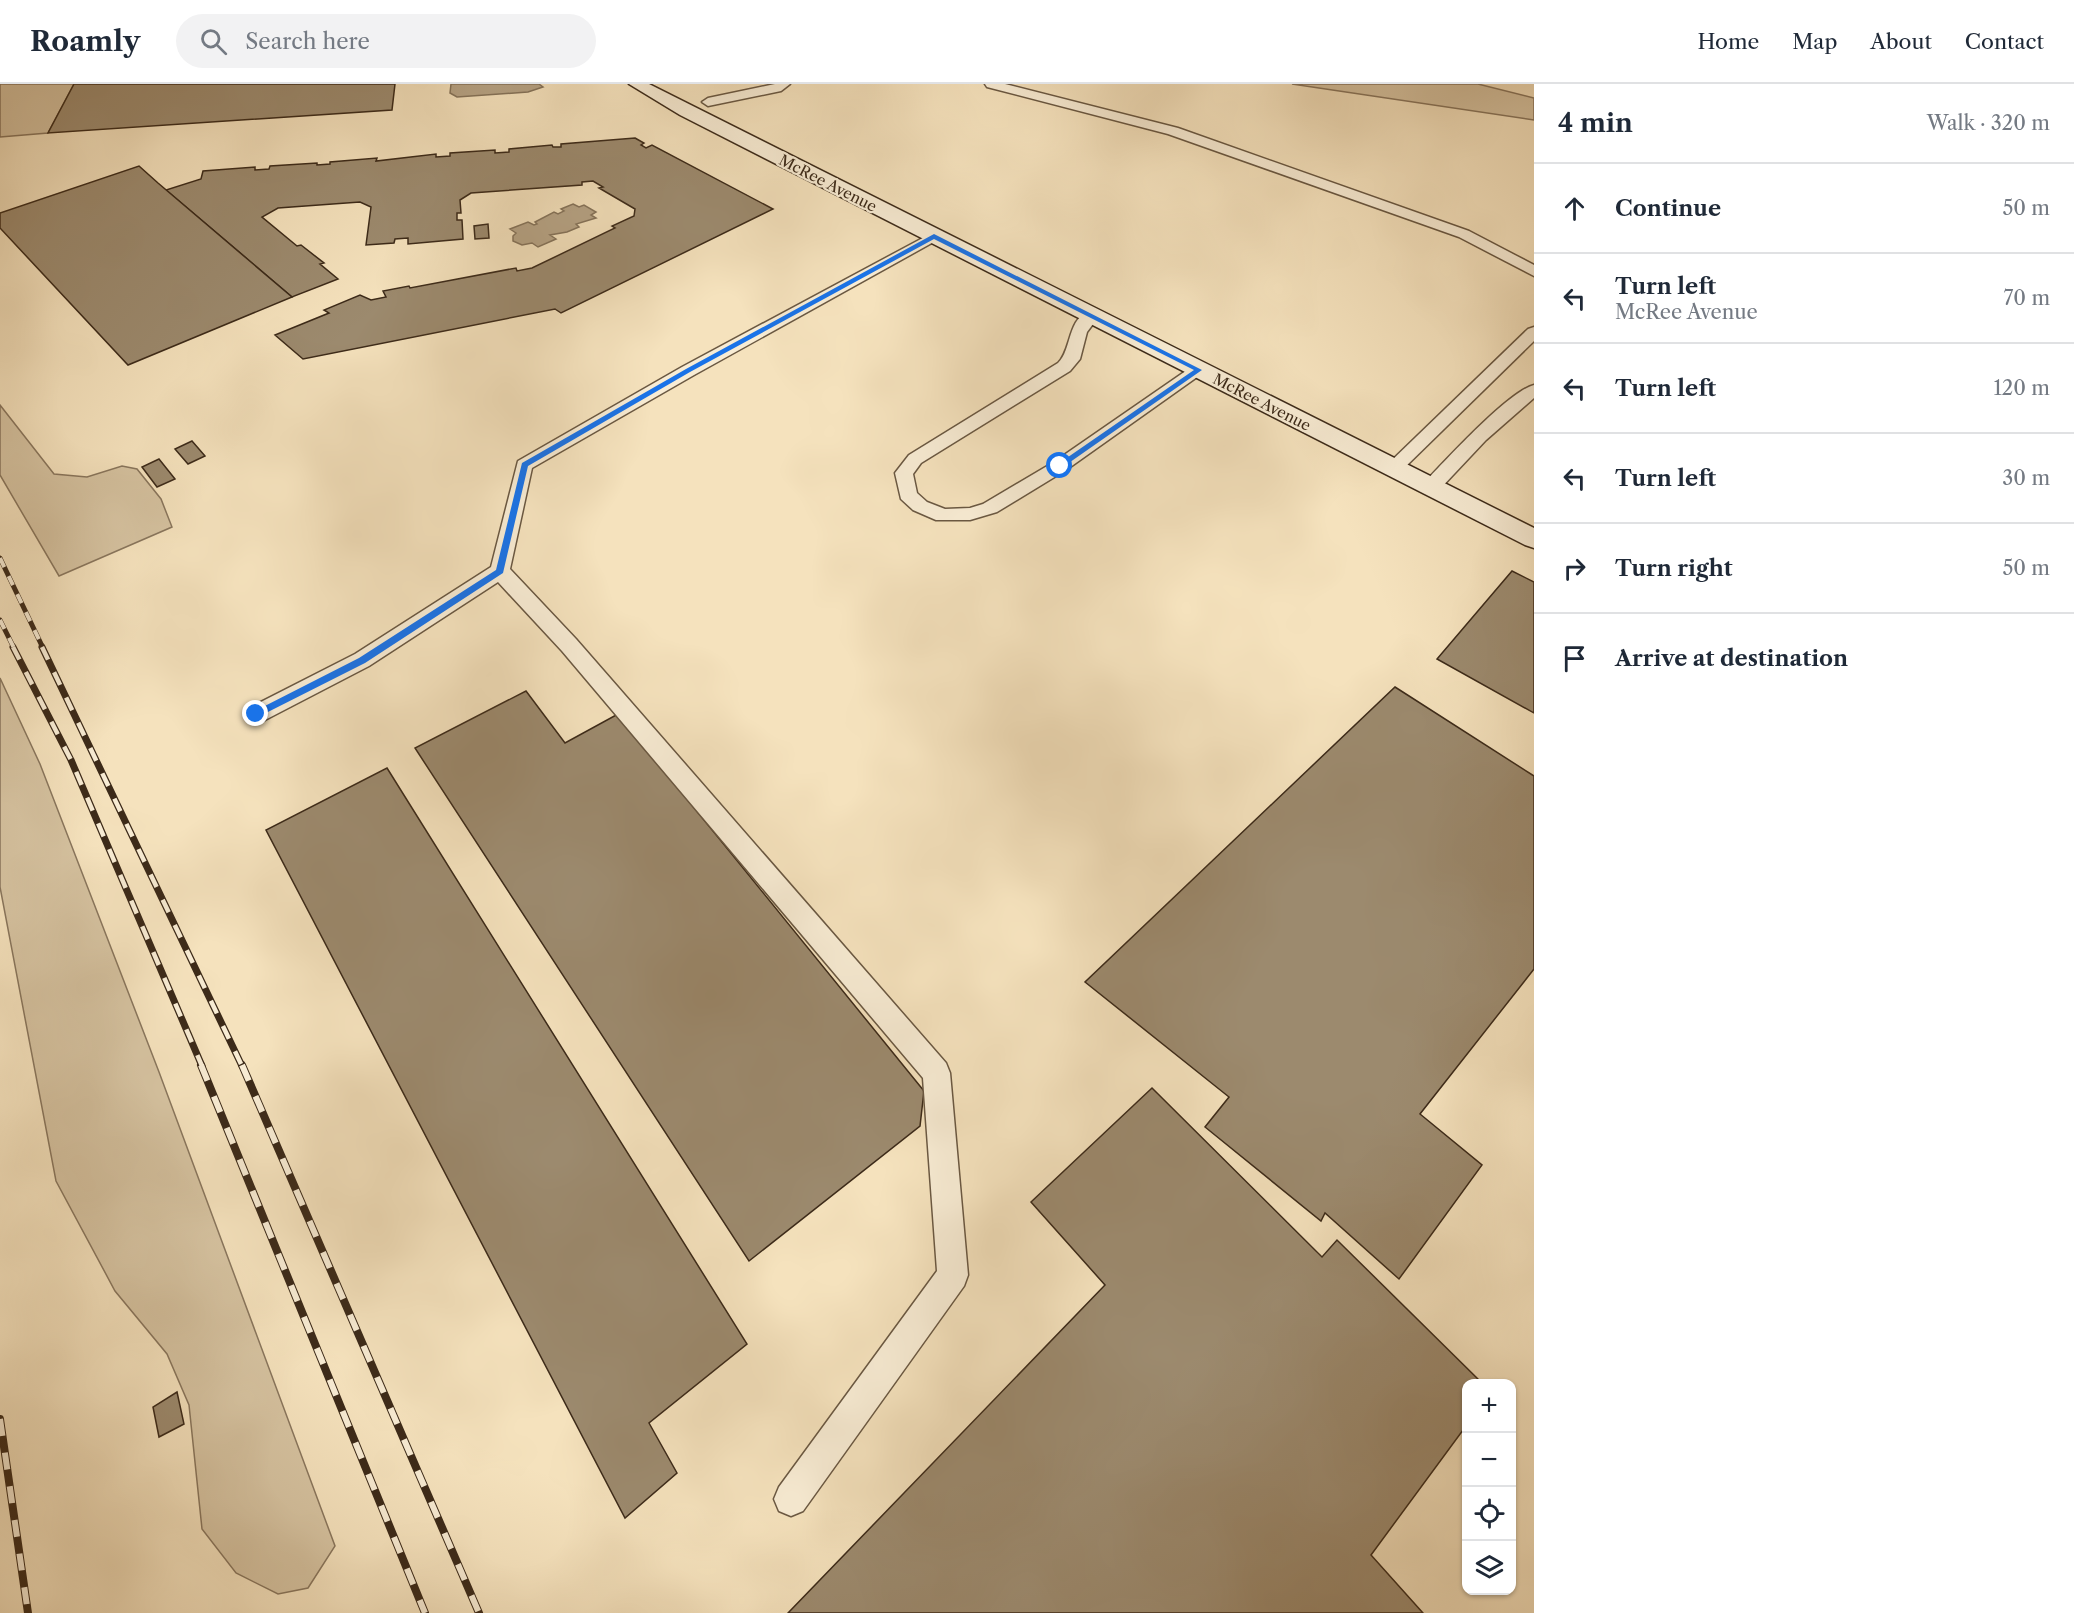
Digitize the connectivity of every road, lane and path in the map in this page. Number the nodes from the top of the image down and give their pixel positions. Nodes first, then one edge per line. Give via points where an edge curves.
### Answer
1 (637, 84) edge
2 (741, 84) edge
3 (991, 84) edge
4 (780, 86) edge
5 (708, 102) junction
6 (686, 111) junction
7 (934, 236) junction
8 (1534, 271) edge
9 (1091, 316) junction
10 (1534, 332) edge
11 (1199, 370) junction
12 (1534, 390) edge
13 (1394, 468) junction
14 (1431, 488) junction
15 (1534, 539) edge
16 (500, 571) junction
17 (256, 714) dead end
18 (791, 1499) dead end

1 - 6 main road, McRee Avenue
2 - 5 lane
3 - 8 lane via 1173,131 1464,234
4 - 5 lane
5 - 6 lane
6 - 7 main road, McRee Avenue
7 - 9 main road, McRee Avenue
7 - 16 lane via 524,465
9 - 11 main road, McRee Avenue
9 - 11 lane via 1079,331 1072,359 1064,367 915,459 904,473 908,495 920,506 943,514 970,514 990,508 1060,466
10 - 13 lane
11 - 13 main road, McRee Avenue
12 - 14 lane via 1496,422
13 - 14 main road, McRee Avenue
14 - 15 main road, McRee Avenue
16 - 17 lane via 362,660
16 - 18 lane via 577,654 936,1073 953,1275

